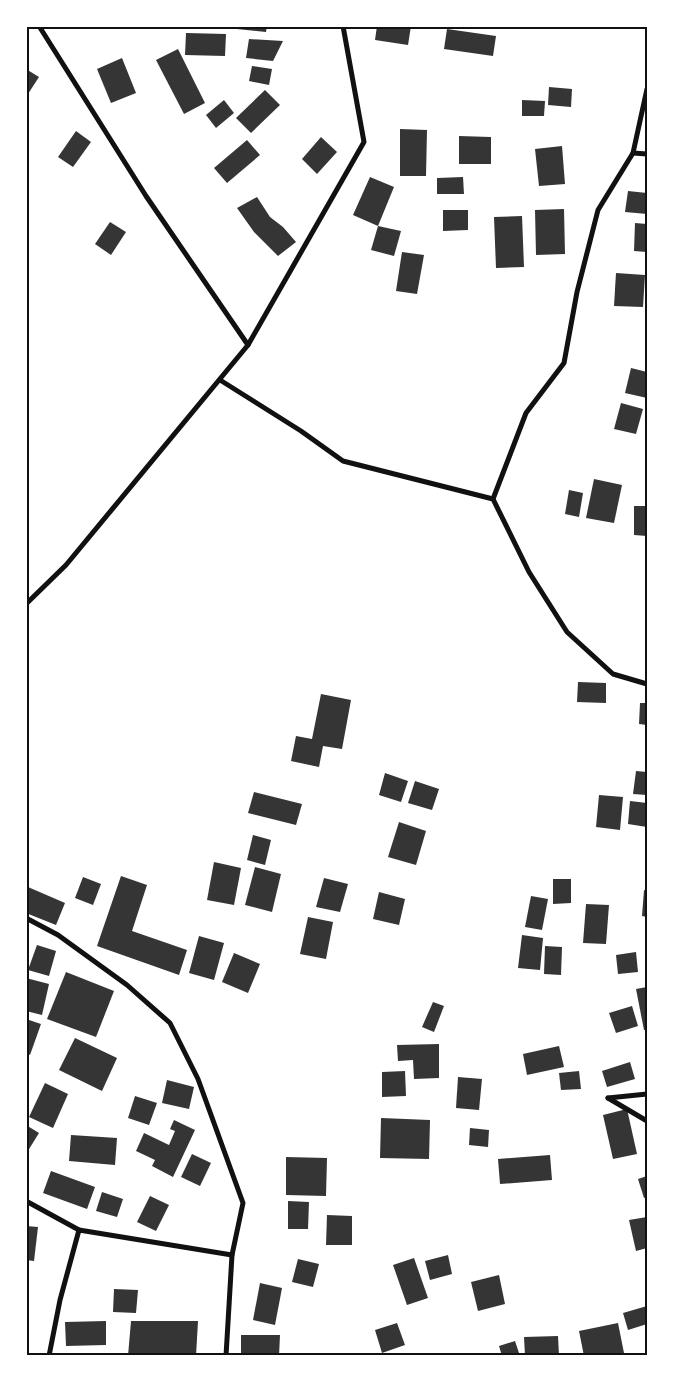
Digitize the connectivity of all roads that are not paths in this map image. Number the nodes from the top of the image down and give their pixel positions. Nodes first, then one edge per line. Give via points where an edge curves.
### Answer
1 (40, 26) edge
2 (343, 26) edge
3 (647, 89) edge
4 (633, 153) junction
5 (647, 154) edge
6 (248, 345) junction
7 (220, 380) junction
8 (493, 499) junction
9 (26, 604) edge
10 (647, 684) edge
11 (26, 918) edge
12 (647, 1094) edge
13 (647, 1121) edge
14 (26, 1201) edge
15 (80, 1230) junction
16 (232, 1255) junction
17 (49, 1356) edge
18 (226, 1356) edge

1 - 6 street via 146,196
2 - 6 street via 364,142
3 - 4 street
4 - 5 street
4 - 8 street via 598,210 564,363 526,414
6 - 7 street
7 - 8 street via 343,461
7 - 9 street via 66,565
8 - 10 street via 529,572 567,632 613,674
11 - 16 street via 58,936 127,985 170,1023 198,1079 243,1204
12 - 13 street via 608,1098
14 - 15 street
15 - 16 street
15 - 17 street via 60,1300
16 - 18 street

